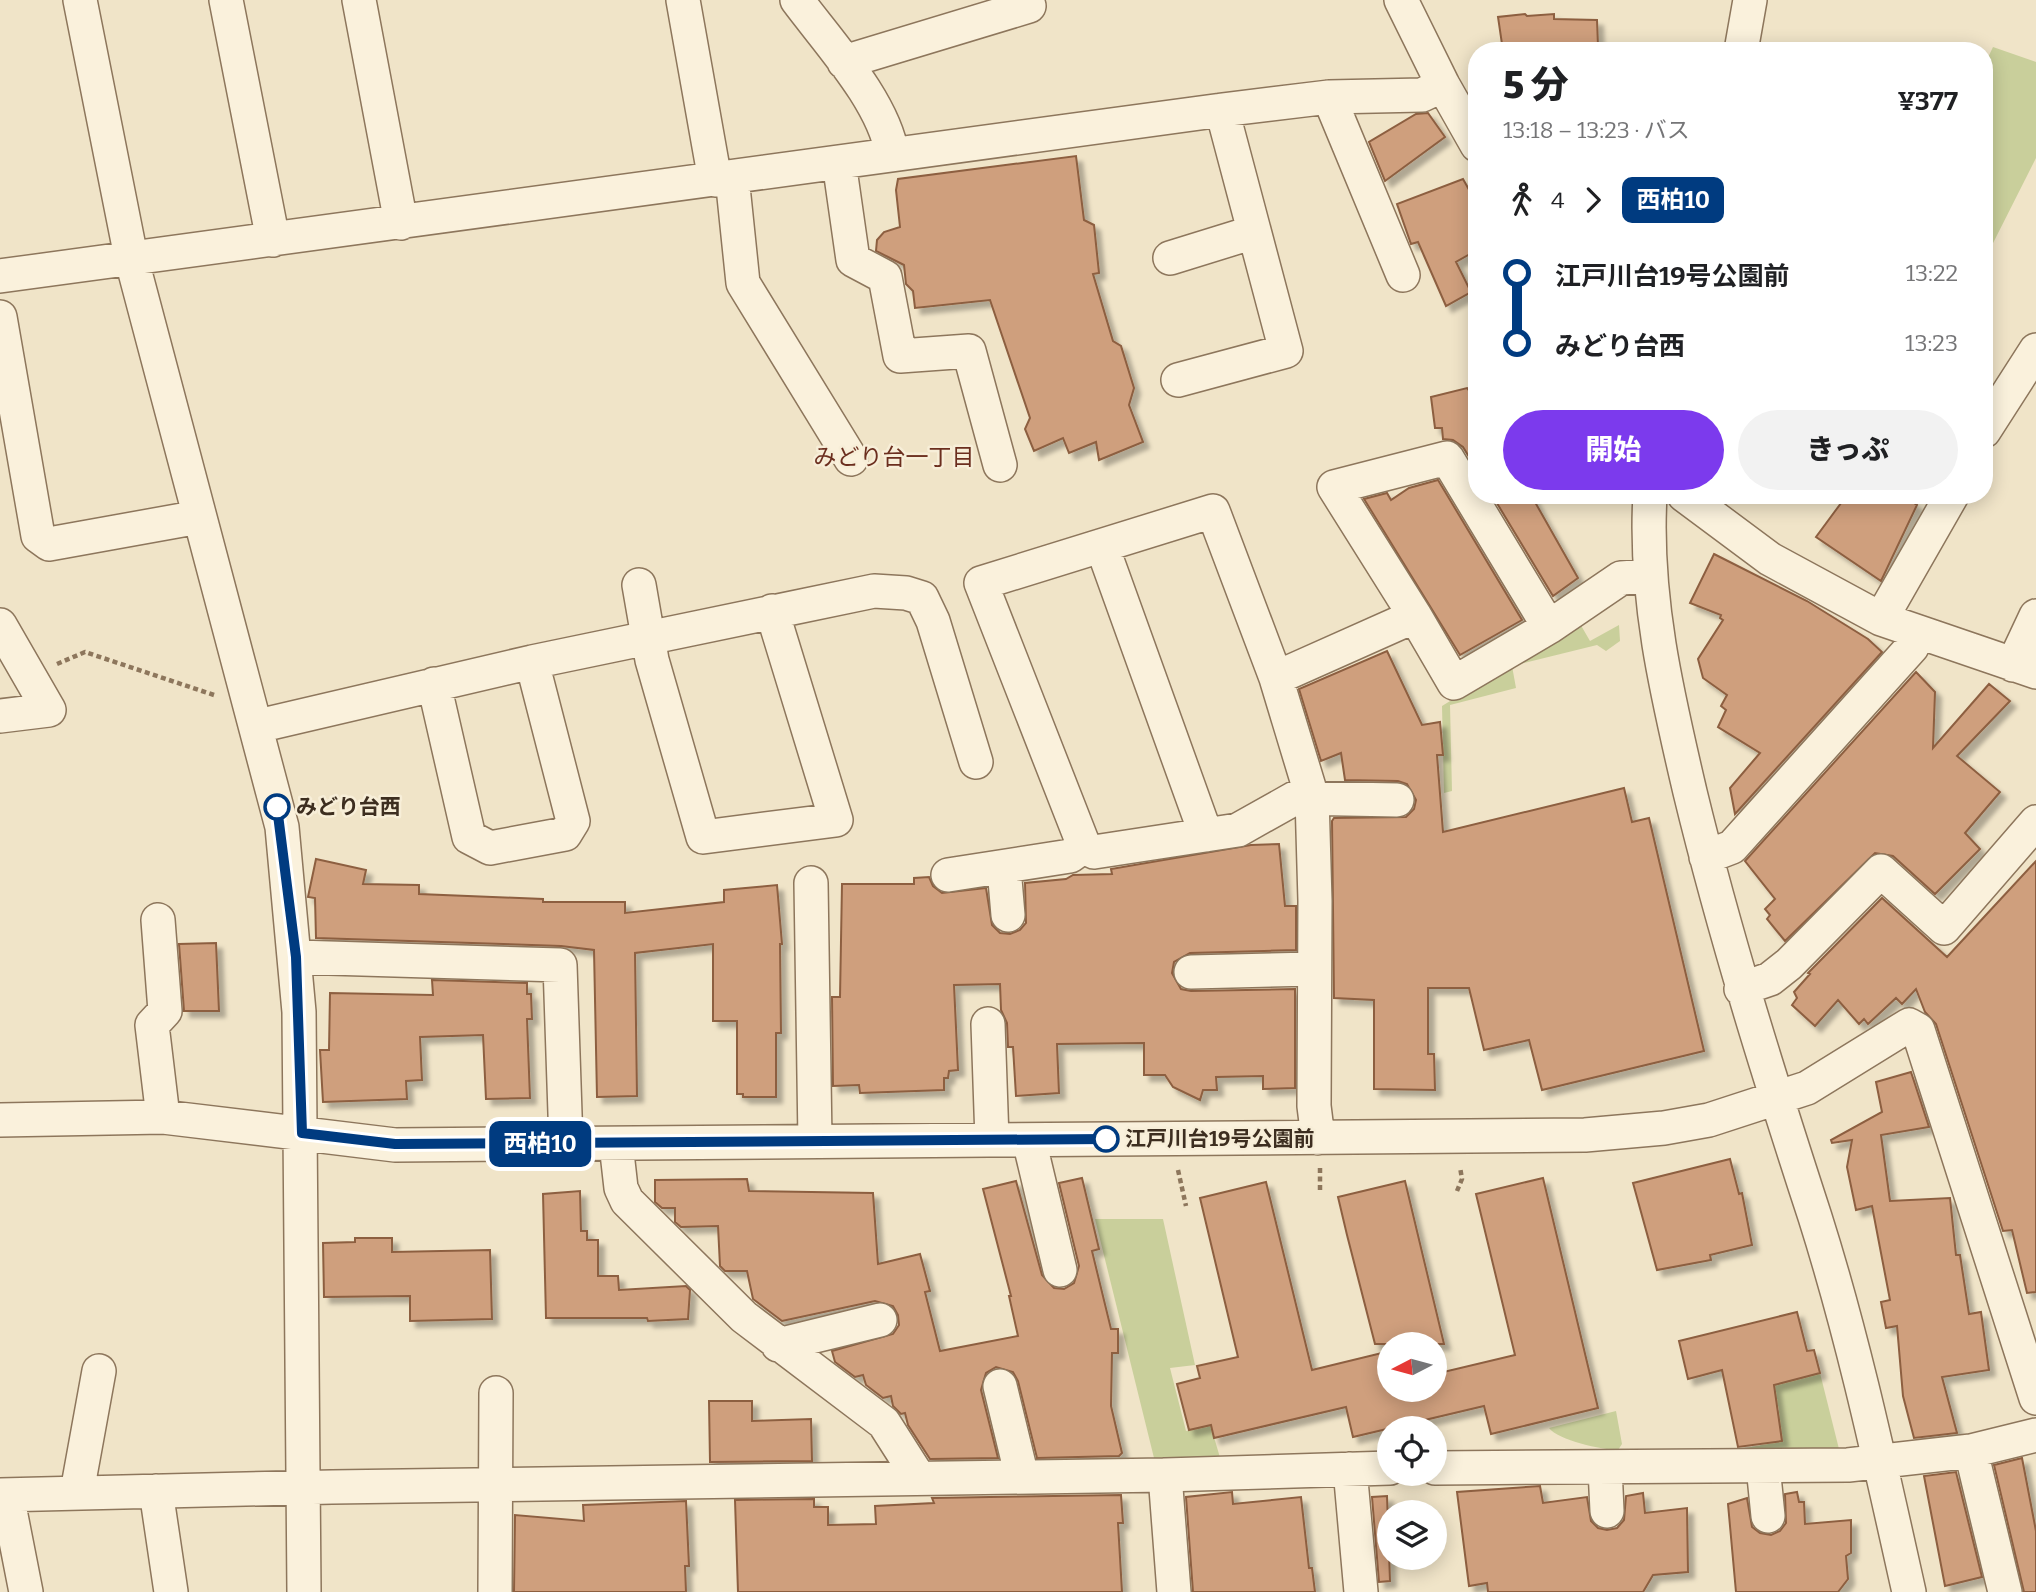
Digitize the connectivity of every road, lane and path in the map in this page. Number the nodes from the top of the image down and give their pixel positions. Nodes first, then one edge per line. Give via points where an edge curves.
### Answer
1 (80, 0) edge
2 (226, 0) edge
3 (359, 0) edge
4 (683, 0) edge
5 (797, 0) edge
6 (1401, 0) edge
7 (1750, 0) edge
8 (1029, 6) dead end
9 (1743, 42) edge
10 (844, 62) junction
11 (1443, 85) junction
12 (1329, 97) junction
13 (1222, 110) junction
14 (1468, 129) edge
15 (892, 154) junction
16 (839, 162) junction
17 (723, 178) junction
18 (401, 223) junction
19 (1254, 232) junction
20 (273, 240) junction
21 (131, 257) junction
22 (1170, 258) dead end
23 (1403, 275) dead end
24 (0, 276) edge
25 (0, 317) edge
26 (2036, 351) edge
27 (1178, 380) dead end
28 (1993, 417) edge
29 (851, 459) dead end
30 (1000, 465) dead end
31 (1468, 493) edge
32 (1475, 504) edge
33 (1650, 504) edge
34 (1696, 504) edge
35 (1947, 504) edge
36 (199, 517) junction
37 (1102, 546) junction
38 (1649, 576) junction
39 (639, 585) dead end
40 (772, 611) junction
41 (1415, 616) junction
42 (2036, 616) edge
43 (1881, 619) junction
44 (0, 625) edge
45 (1549, 627) junction
46 (1919, 632) junction
47 (648, 638) junction
48 (532, 662) junction
49 (2025, 669) edge
50 (1276, 678) junction
51 (32, 680) junction
52 (434, 684) junction
53 (249, 695) junction
54 (0, 716) edge
55 (258, 726) junction
56 (976, 762) dead end
57 (1312, 797) junction
58 (1397, 800) dead end
59 (2036, 822) edge
60 (1206, 835) junction
61 (1084, 846) junction
62 (1706, 858) junction
63 (1004, 868) junction
64 (948, 874) dead end
65 (811, 883) dead end
66 (1008, 915) dead end
67 (158, 920) dead end
68 (296, 957) junction
69 (1313, 969) junction
70 (1191, 972) dead end
71 (1741, 989) junction
72 (988, 1024) dead end
73 (1791, 1093) junction
74 (163, 1117) junction
75 (0, 1120) edge
76 (302, 1133) junction
77 (992, 1140) junction
78 (1029, 1140) junction
79 (815, 1141) junction
80 (566, 1143) junction
81 (617, 1143) junction
82 (1319, 1152) junction
83 (1178, 1166) dead end
84 (1460, 1167) dead end
85 (1320, 1191) dead end
86 (1457, 1191) dead end
87 (1186, 1206) dead end
88 (1060, 1270) dead end
89 (880, 1320) dead end
90 (778, 1345) junction
91 (99, 1371) dead end
92 (1000, 1386) dead end
93 (496, 1393) dead end
94 (2036, 1398) edge
95 (2036, 1435) edge
96 (1971, 1451) junction
97 (1880, 1462) junction
98 (1763, 1466) junction
99 (1377, 1468) edge
100 (1447, 1468) edge
101 (1605, 1468) junction
102 (1350, 1469) junction
103 (1165, 1475) junction
104 (1022, 1477) junction
105 (919, 1478) junction
106 (495, 1486) junction
107 (302, 1487) junction
108 (156, 1491) junction
109 (77, 1492) junction
110 (4, 1495) edge
111 (1607, 1511) dead end
112 (1768, 1516) dead end
113 (26, 1592) edge
114 (171, 1592) edge
115 (304, 1592) edge
116 (495, 1592) edge
117 (1174, 1592) edge
118 (1361, 1592) edge
119 (1909, 1592) edge
120 (2004, 1592) edge

1 - 21 street
2 - 20 street
3 - 18 street
4 - 17 street
5 - 10 street
6 - 11 street
7 - 9 street
8 - 10 street
10 - 15 street via 888,130
11 - 12 street via 1422,96
11 - 14 street
12 - 13 street
12 - 23 street
13 - 15 street
13 - 19 street
15 - 16 street
16 - 17 street
16 - 30 street via 853,260 885,278 900,356 969,351
17 - 18 street
17 - 29 street via 743,283
18 - 20 street
19 - 22 street
19 - 27 street via 1286,351
20 - 21 street
21 - 24 street
21 - 36 street
25 - 36 street via 38,536 49,544
26 - 28 street
31 - 41 street via 1447,458 1334,487
32 - 45 street
33 - 38 street
34 - 43 street via 1770,559
35 - 43 street
36 - 53 street
37 - 50 street via 1213,511
37 - 60 street
37 - 61 street via 981,583
38 - 45 street via 1621,578
38 - 62 street via 1669,706
39 - 47 street
40 - 47 street
40 - 47 street via 836,820 703,836
40 - 56 street via 874,591 922,598
41 - 45 street via 1454,683
41 - 50 street
42 - 49 street
43 - 46 street
44 - 51 street
46 - 49 street
46 - 62 street via 1912,647 1732,847
47 - 48 street
48 - 52 street
48 - 52 street via 573,821 565,834 490,848 469,837
50 - 57 street
51 - 53 path via 85,652 228,699
51 - 54 street via 49,710
52 - 55 street
53 - 55 street
55 - 68 street via 282,827
57 - 58 street
57 - 60 street via 1295,798 1238,830
57 - 69 street
59 - 71 street via 1944,929 1881,871 1789,964 1770,979
60 - 61 street via 1094,852
61 - 63 street via 1070,856
62 - 71 street
63 - 64 street
63 - 66 street
65 - 79 street
67 - 74 street via 164,1011 152,1025
68 - 76 street
68 - 80 street via 560,965
69 - 70 street
69 - 82 street
71 - 73 street
72 - 77 street
73 - 82 street via 1709,1119 1639,1131
73 - 94 street via 1909,1025 1917,1030
73 - 97 street via 1828,1263
74 - 75 street
74 - 76 street
76 - 80 street via 395,1144
76 - 107 street
77 - 78 street
77 - 79 street
78 - 82 street
78 - 88 street
79 - 81 street
80 - 81 street
81 - 90 street via 621,1188 627,1201
82 - 85 path
83 - 87 path
84 - 86 path
89 - 90 street
90 - 105 street via 884,1423
91 - 109 street
92 - 104 street
93 - 106 street
95 - 96 street
96 - 97 street
96 - 120 street
97 - 98 street
97 - 119 street
98 - 101 street
98 - 112 street
99 - 102 street
100 - 101 street
101 - 111 street
102 - 103 street
102 - 118 street
103 - 104 street
103 - 117 street
104 - 105 street
105 - 106 street
106 - 107 street
106 - 116 street
107 - 108 street
107 - 115 street
108 - 109 street
108 - 114 street
109 - 110 street
110 - 113 street

